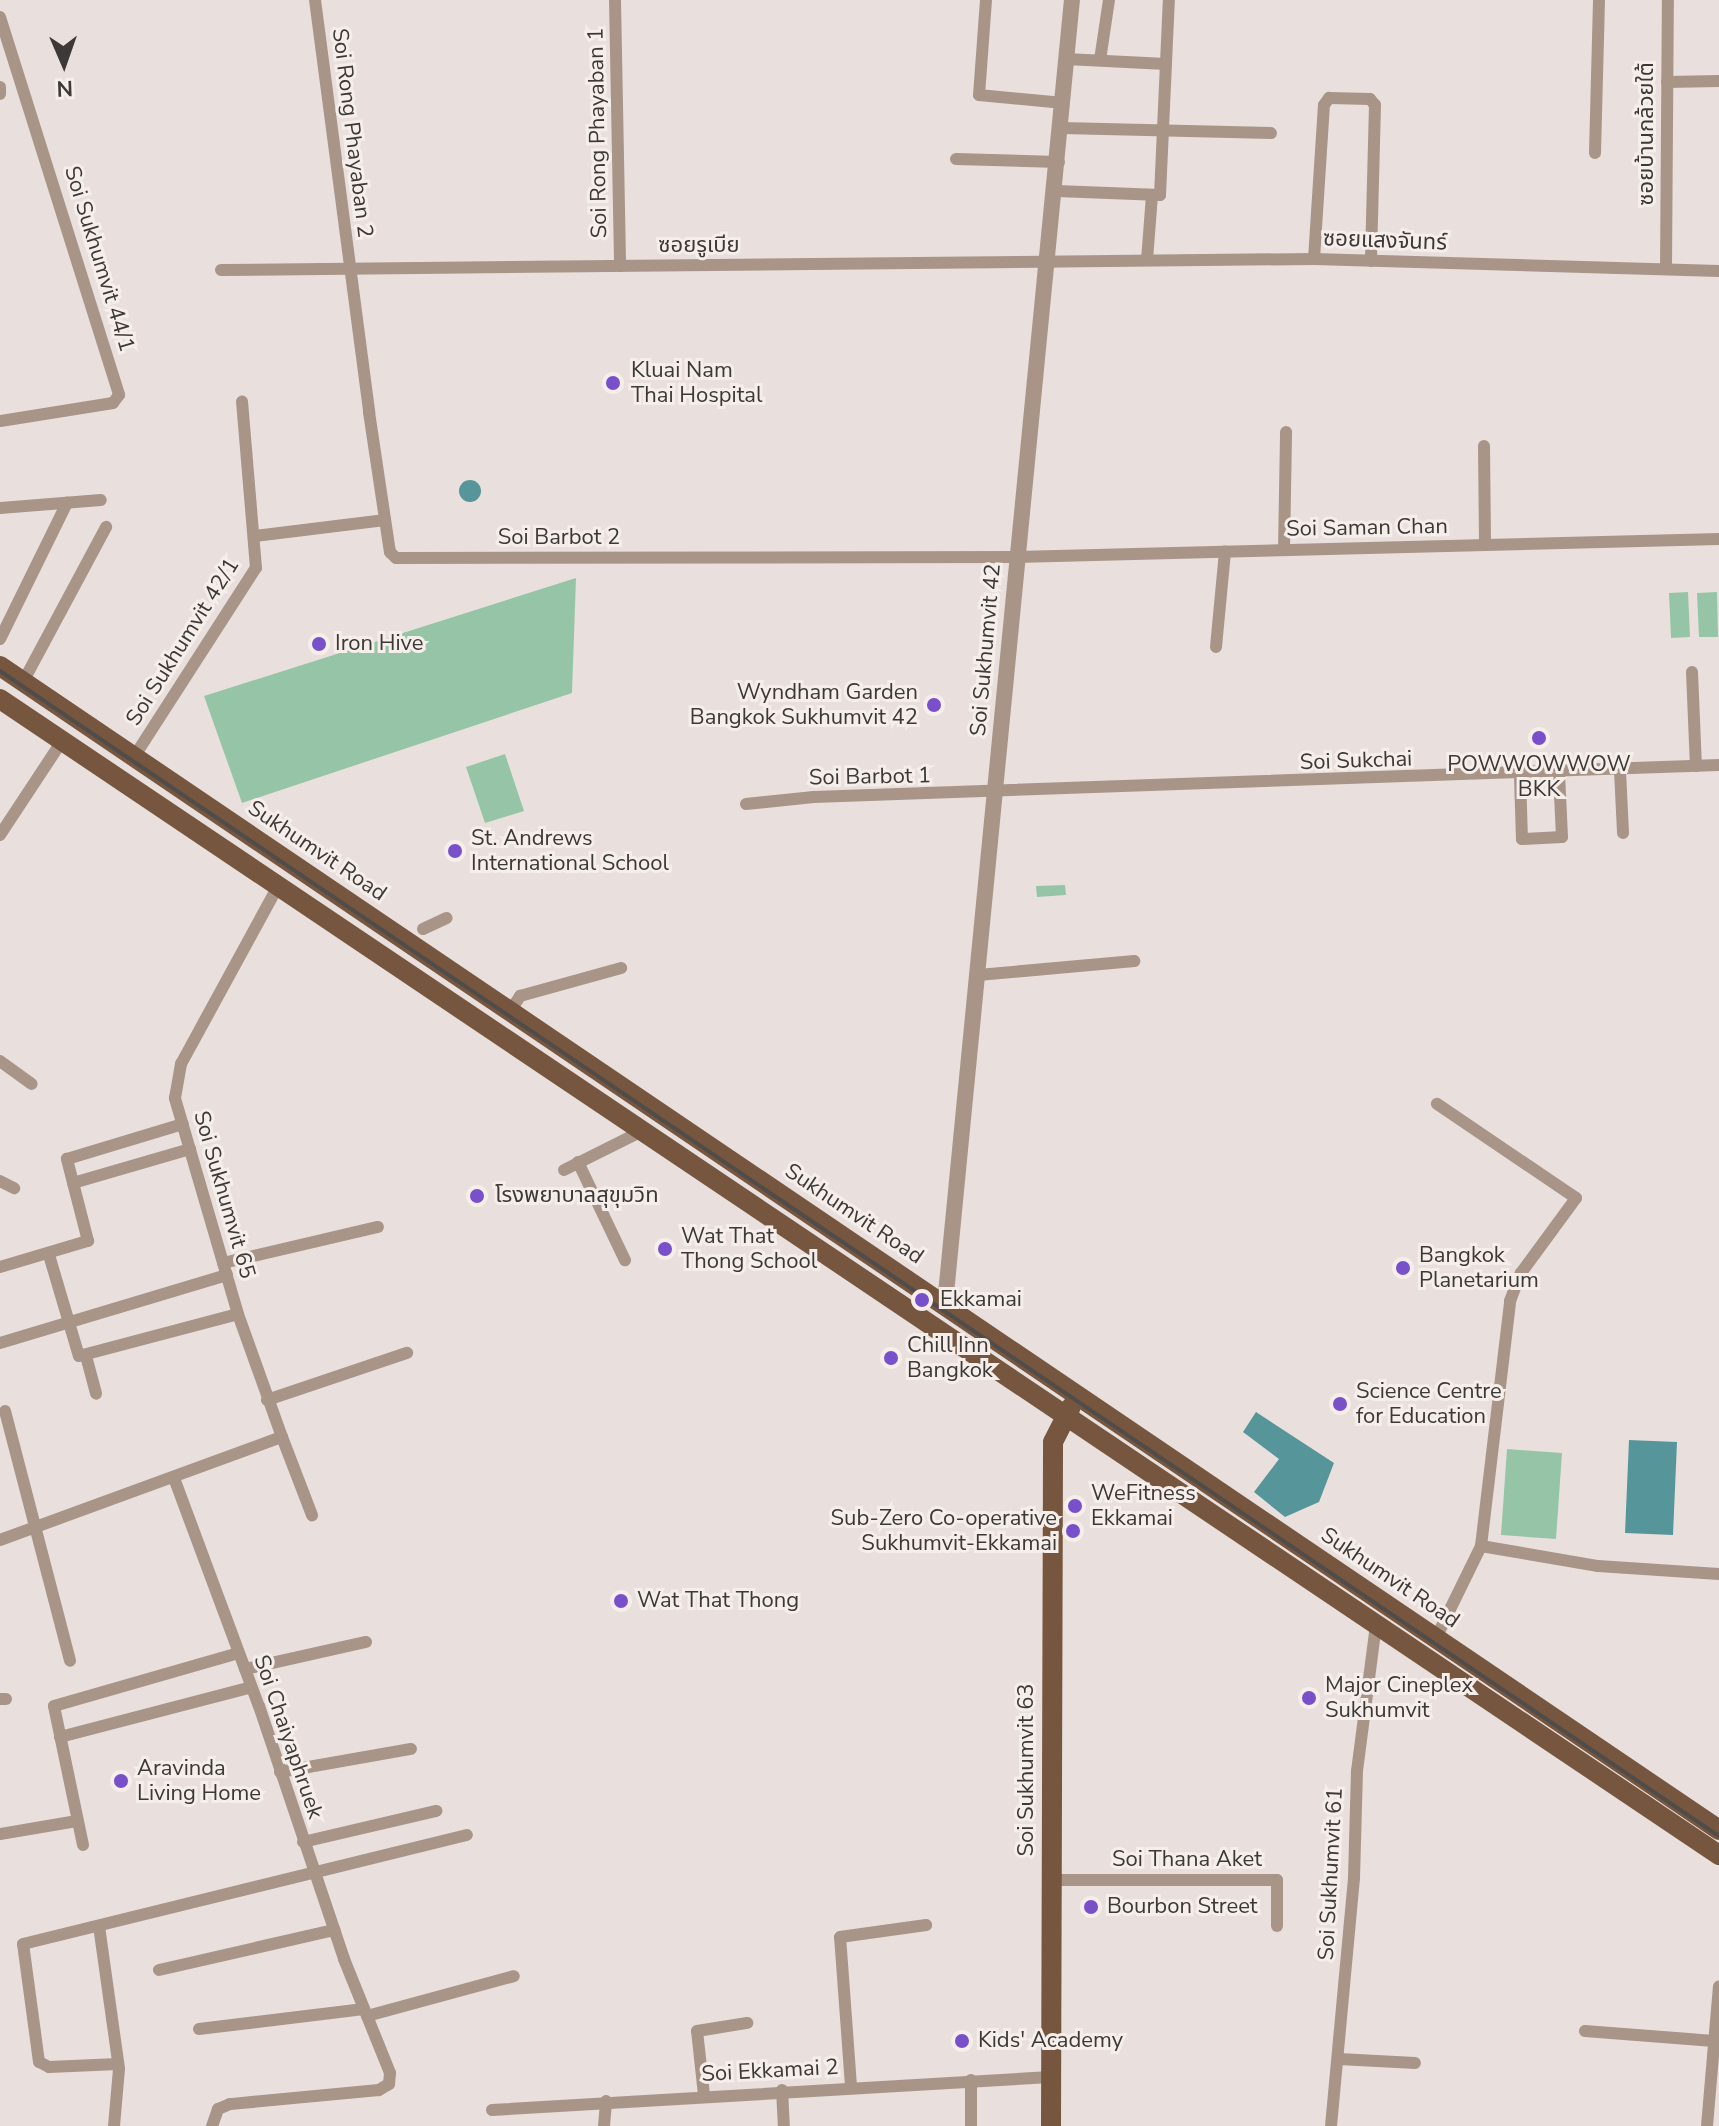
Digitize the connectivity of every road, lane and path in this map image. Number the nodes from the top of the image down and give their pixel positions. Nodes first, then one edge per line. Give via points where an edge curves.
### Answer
1 (315, 0) edge
2 (615, 0) edge
3 (986, 0) edge
4 (1072, 0) edge
5 (1109, 0) edge
6 (1169, 0) edge
7 (1599, 0) edge
8 (1668, 0) edge
9 (0, 17) edge
10 (1066, 59) junction
11 (1100, 60) junction
12 (1166, 64) junction
13 (1719, 81) edge
14 (1667, 82) junction
15 (0, 87) edge
16 (0, 94) edge
17 (1064, 103) junction
18 (1062, 128) junction
19 (1161, 133) junction
20 (1271, 133) dead end
21 (1595, 153) dead end
22 (956, 159) dead end
23 (1059, 162) junction
24 (1057, 191) junction
25 (1152, 195) junction
26 (1314, 259) junction
27 (1049, 260) junction
28 (1147, 260) junction
29 (1371, 261) junction
30 (620, 266) junction
31 (1666, 269) junction
32 (221, 270) dead end
33 (350, 270) junction
34 (1719, 271) edge
35 (242, 402) dead end
36 (0, 421) edge
37 (1286, 432) dead end
38 (1484, 446) dead end
39 (101, 500) dead end
40 (67, 503) junction
41 (0, 508) edge
42 (385, 520) junction
43 (106, 527) dead end
44 (255, 536) junction
45 (1719, 539) edge
46 (1485, 545) junction
47 (1284, 550) junction
48 (1225, 551) junction
49 (1017, 557) junction
50 (0, 639) edge
51 (1216, 647) dead end
52 (0, 666) edge
53 (1692, 672) dead end
54 (23, 682) junction
55 (0, 699) edge
56 (62, 741) junction
57 (134, 757) junction
58 (1719, 765) edge
59 (1696, 766) junction
60 (1620, 771) junction
61 (1559, 774) junction
62 (1520, 776) junction
63 (994, 795) junction
64 (746, 804) dead end
65 (1623, 833) dead end
66 (0, 835) edge
67 (278, 886) junction
68 (447, 918) dead end
69 (423, 929) dead end
70 (1134, 961) dead end
71 (621, 968) dead end
72 (978, 975) junction
73 (511, 1010) junction
74 (571, 1051) junction
75 (0, 1061) edge
76 (555, 1073) junction
77 (32, 1084) dead end
78 (1437, 1104) dead end
79 (183, 1124) junction
80 (642, 1131) junction
81 (190, 1149) junction
82 (578, 1162) junction
83 (564, 1170) dead end
84 (0, 1181) edge
85 (73, 1183) junction
86 (14, 1188) dead end
87 (378, 1227) dead end
88 (49, 1255) junction
89 (625, 1260) dead end
90 (0, 1267) edge
91 (225, 1269) junction
92 (945, 1304) junction
93 (238, 1314) junction
94 (68, 1325) junction
95 (931, 1325) junction
96 (0, 1343) edge
97 (407, 1353) dead end
98 (86, 1356) junction
99 (96, 1394) dead end
100 (1082, 1397) junction
101 (267, 1400) junction
102 (5, 1411) dead end
103 (1064, 1415) junction
104 (282, 1437) junction
105 (174, 1478) junction
106 (312, 1515) dead end
107 (38, 1527) junction
108 (0, 1540) edge
109 (1481, 1546) junction
110 (1719, 1574) edge
111 (1389, 1606) junction
112 (1376, 1625) junction
113 (1436, 1638) junction
114 (366, 1642) dead end
115 (239, 1653) junction
116 (70, 1661) dead end
117 (245, 1669) junction
118 (252, 1687) junction
119 (60, 1737) junction
120 (411, 1749) dead end
121 (280, 1772) junction
122 (436, 1811) dead end
123 (77, 1821) junction
124 (1719, 1830) edge
125 (0, 1834) edge
126 (467, 1835) dead end
127 (303, 1842) junction
128 (83, 1845) dead end
129 (1719, 1855) edge
130 (313, 1873) junction
131 (1050, 1880) junction
132 (926, 1925) dead end
133 (99, 1926) junction
134 (1277, 1926) dead end
135 (334, 1930) junction
136 (159, 1970) dead end
137 (514, 1976) dead end
138 (1719, 1987) edge
139 (366, 2012) junction
140 (747, 2023) dead end
141 (199, 2029) dead end
142 (1585, 2031) dead end
143 (1714, 2041) junction
144 (1339, 2059) junction
145 (1415, 2063) dead end
146 (118, 2064) junction
147 (1050, 2077) junction
148 (971, 2080) junction
149 (851, 2086) junction
150 (782, 2090) junction
151 (704, 2095) junction
152 (606, 2101) junction
153 (492, 2110) dead end
154 (114, 2126) edge
155 (212, 2126) edge
156 (604, 2126) edge
157 (784, 2126) edge
158 (971, 2126) edge
159 (1051, 2126) edge
160 (1331, 2126) edge
161 (1707, 2126) edge

1 - 33 street, Soi Rong Phayaban 2
2 - 30 street, Soi Rong Phayaban 1
3 - 17 street via 979,95
4 - 10 street, Soi Sukhumvit 42
5 - 11 street
6 - 12 street
7 - 21 street
8 - 14 street, ซอยบ้านกล้วยใต้
9 - 36 street, Soi Sukhumvit 44/1 via 119,395 113,403
10 - 11 street
10 - 17 street, Soi Sukhumvit 42
11 - 12 street
12 - 19 street
13 - 14 street
14 - 31 street, ซอยบ้านกล้วยใต้
15 - 16 street
17 - 18 street, Soi Sukhumvit 42
18 - 19 street
18 - 23 street, Soi Sukhumvit 42
19 - 20 street
19 - 25 street via 1160,195
22 - 23 street
23 - 24 street, Soi Sukhumvit 42
24 - 25 street
24 - 27 street, Soi Sukhumvit 42
25 - 28 street
26 - 28 street, ซอยแสงจันทร์
26 - 29 street, ซอยแสงจันทร์
26 - 29 street via 1324,105 1329,98 1370,99 1375,105
27 - 28 street, ซอยแสงจันทร์
27 - 30 street, ซอยรูเบีย
27 - 49 street, Soi Sukhumvit 42
29 - 31 street, ซอยแสงจันทร์
30 - 33 street, ซอยรูเบีย
31 - 34 street, ซอยแสงจันทร์
32 - 33 street, ซอยรูเบีย
33 - 42 street, Soi Barbot 2
35 - 44 street, Soi Sukhumvit 42/1
37 - 47 street
38 - 46 street
39 - 40 street
40 - 41 street
40 - 50 street
42 - 44 street
42 - 49 street, Soi Barbot 2 via 390,552 396,558
43 - 54 street
44 - 57 street, Soi Sukhumvit 42/1 via 255,574
45 - 46 street, Soi Saman Chan
46 - 47 street, Soi Saman Chan
47 - 48 street, Soi Saman Chan
48 - 49 street, Soi Saman Chan
48 - 51 street
49 - 63 street, Soi Sukhumvit 42
52 - 54 main road, Sukhumvit Road
53 - 59 street
54 - 57 main road, Sukhumvit Road
55 - 56 main road
56 - 66 street
56 - 67 main road
57 - 73 main road, Sukhumvit Road
58 - 59 street, Soi Sukchai
59 - 60 street, Soi Sukchai
60 - 61 street, Soi Sukchai
60 - 65 street
61 - 62 street, Soi Sukchai
61 - 62 street via 1562,837 1522,839
62 - 63 street, Soi Sukchai
63 - 64 street, Soi Barbot 1 via 814,797
63 - 72 street, Soi Sukhumvit 42
67 - 76 main road
67 - 79 street, Soi Sukhumvit 65 via 181,1064 175,1098
68 - 69 street
70 - 72 street
71 - 73 street via 520,996
72 - 92 street, Soi Sukhumvit 42
73 - 74 main road, Sukhumvit Road
74 - 76 main road
74 - 92 main road, Sukhumvit Road
75 - 77 street
76 - 80 main road
78 - 109 street via 1576,1198 1521,1273 1510,1301
79 - 81 street, Soi Sukhumvit 65
79 - 85 street via 71,1157 67,1162
80 - 82 street
80 - 95 main road
81 - 85 street
81 - 91 street, Soi Sukhumvit 65
82 - 83 street
82 - 89 street
84 - 86 street
85 - 88 street via 89,1237 86,1244
87 - 91 street
88 - 90 street
88 - 94 street
91 - 93 street, Soi Sukhumvit 65
91 - 94 street
92 - 95 main road
92 - 100 main road, Sukhumvit Road
93 - 98 street
93 - 101 street, Soi Sukhumvit 65
94 - 96 street
94 - 98 street via 76,1351
95 - 103 main road
97 - 101 street
98 - 99 street
100 - 103 main road
100 - 111 main road, Sukhumvit Road
101 - 104 street, Soi Sukhumvit 65
102 - 107 street
103 - 112 main road
103 - 131 main road, Soi Sukhumvit 63 via 1053,1442
104 - 105 street
104 - 106 street, Soi Sukhumvit 65
105 - 107 street
105 - 115 street, Soi Chaiyaphruek
107 - 108 street
107 - 116 street
109 - 110 street via 1598,1566
109 - 113 street
111 - 112 main road
111 - 113 main road, Sukhumvit Road
112 - 129 main road
112 - 144 street, Soi Sukhumvit 61 via 1357,1771
113 - 124 main road, Sukhumvit Road
114 - 117 street
115 - 117 street, Soi Chaiyaphruek
115 - 119 street via 54,1706
117 - 118 street, Soi Chaiyaphruek
118 - 119 street
118 - 121 street, Soi Chaiyaphruek
119 - 123 street
120 - 121 street
121 - 127 street, Soi Chaiyaphruek
122 - 127 street
123 - 125 street
123 - 128 street
126 - 130 street
127 - 130 street, Soi Chaiyaphruek
130 - 133 street
130 - 135 street, Soi Chaiyaphruek
131 - 134 street, Soi Thana Aket via 1277,1880
131 - 147 main road, Soi Sukhumvit 63
132 - 149 street via 840,1937
133 - 146 street
133 - 146 street via 27,1942 21,1949 43,2067
135 - 136 street
135 - 139 street, Soi Chaiyaphruek
137 - 139 street
138 - 143 street
139 - 141 street
139 - 155 street via 390,2073 389,2084 379,2090 230,2104 218,2109
140 - 151 street via 697,2031
142 - 143 street
143 - 161 street
144 - 145 street
144 - 160 street, Soi Sukhumvit 61
146 - 154 street
147 - 148 street, Soi Ekkamai 2
147 - 159 main road, Soi Sukhumvit 63
148 - 149 street, Soi Ekkamai 2
148 - 158 street
149 - 150 street, Soi Ekkamai 2
150 - 151 street, Soi Ekkamai 2
150 - 157 street
151 - 152 street, Soi Ekkamai 2
152 - 153 street, Soi Ekkamai 2
152 - 156 street

